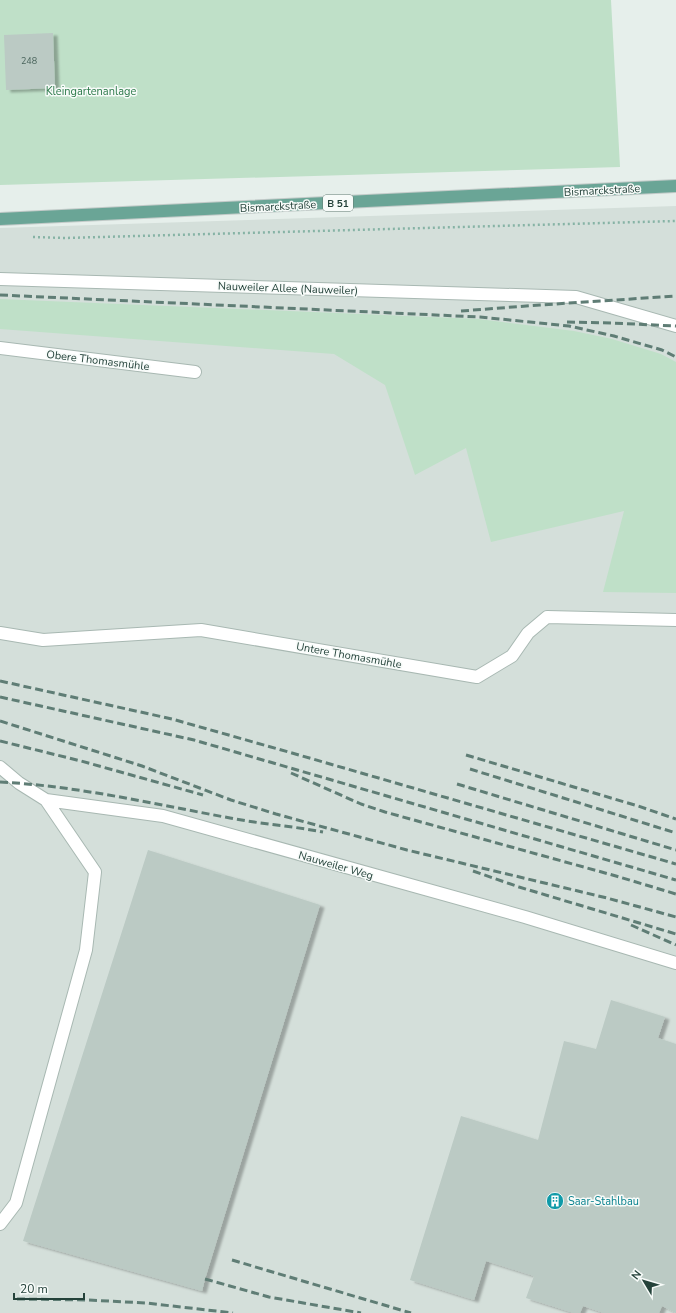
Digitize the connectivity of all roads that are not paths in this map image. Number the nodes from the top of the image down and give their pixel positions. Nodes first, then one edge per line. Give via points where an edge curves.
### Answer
1 (676, 186) edge
2 (0, 219) edge
3 (0, 279) edge
4 (676, 326) edge
5 (0, 348) edge
6 (195, 372) dead end
7 (676, 620) edge
8 (0, 633) edge
9 (0, 767) edge
10 (46, 800) junction
11 (676, 963) edge
12 (0, 1224) edge

1 - 2 main road, Bismarckstraße / B 51
3 - 4 lane, Nauweiler Allee (Nauweiler) via 576,297
5 - 6 lane, Obere Thomasmühle
7 - 8 lane, Untere Thomasmühle via 547,617 528,633 512,656 477,677 201,630 43,640
9 - 10 lane, Nauweiler Weg
10 - 11 lane, Nauweiler Weg via 163,816 525,917
10 - 12 lane via 95,872 86,950 16,1203

